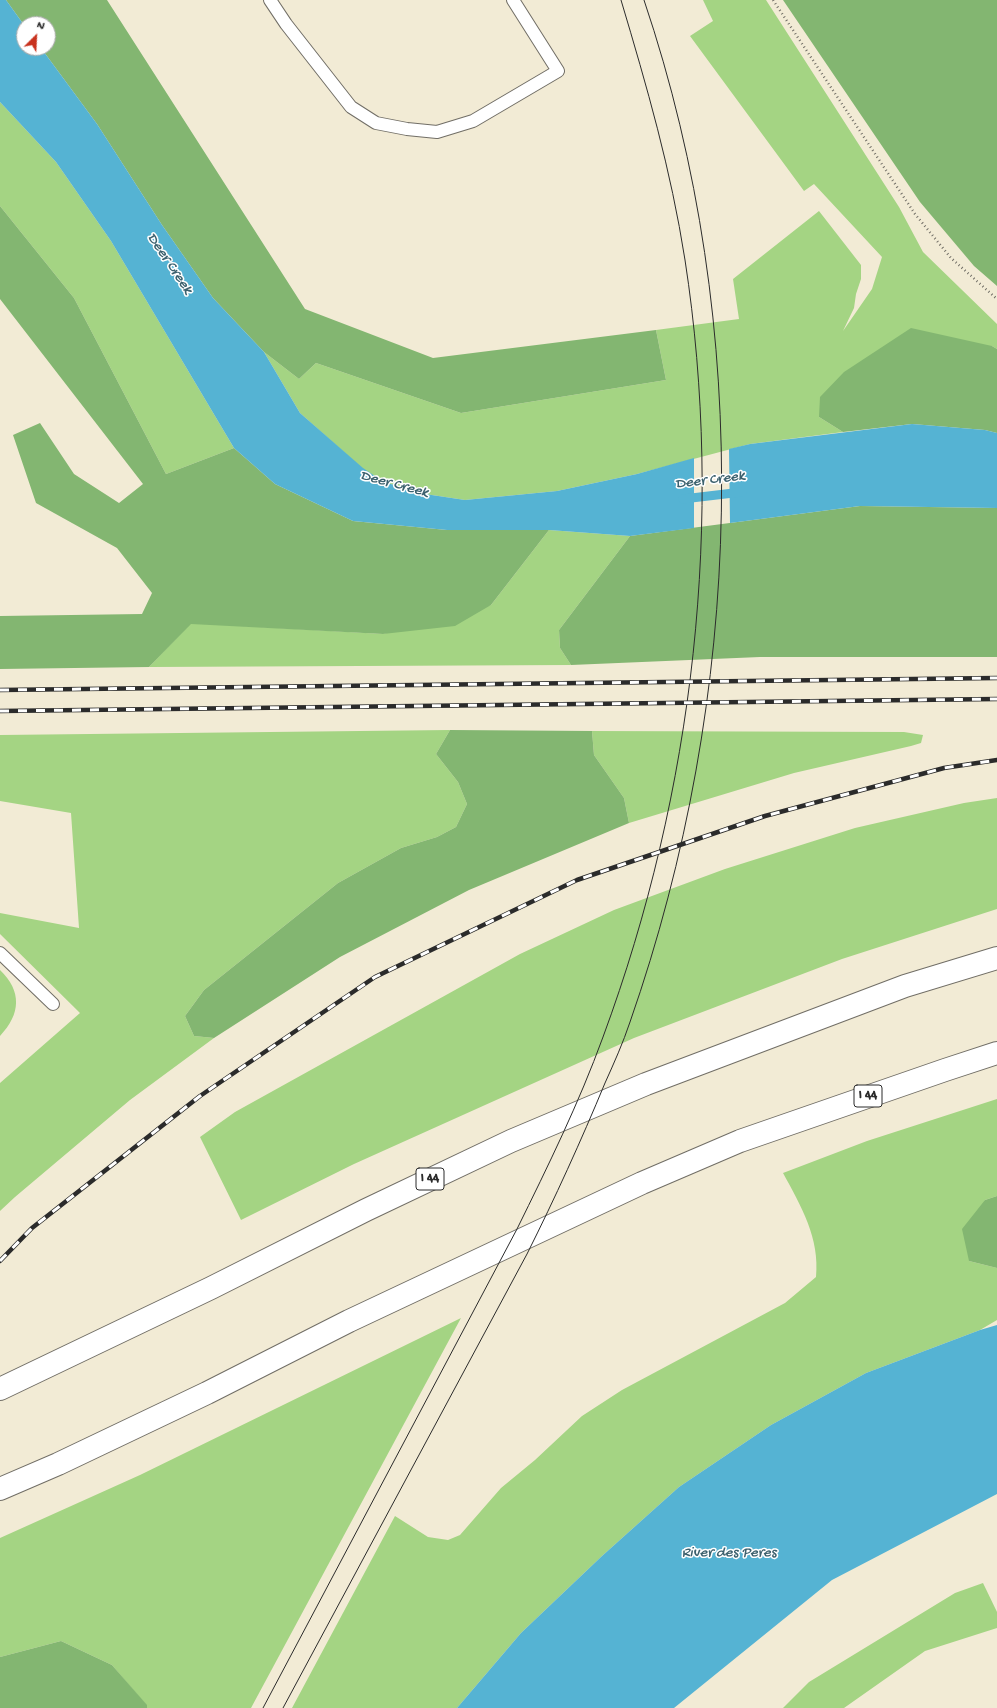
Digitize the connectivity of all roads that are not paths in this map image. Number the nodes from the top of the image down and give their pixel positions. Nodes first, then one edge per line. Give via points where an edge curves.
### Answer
1 (270, 0) edge
2 (513, 0) edge
3 (0, 953) edge
4 (997, 958) edge
5 (53, 1004) dead end
6 (997, 1053) edge
7 (4, 1387) edge
8 (0, 1489) edge

1 - 2 lane via 352,108 376,123 437,132 473,121 558,71
3 - 5 lane
4 - 7 highway, I 44 via 905,986 646,1084 511,1141
6 - 8 highway, I 44 via 740,1141 642,1183 349,1321 207,1393

